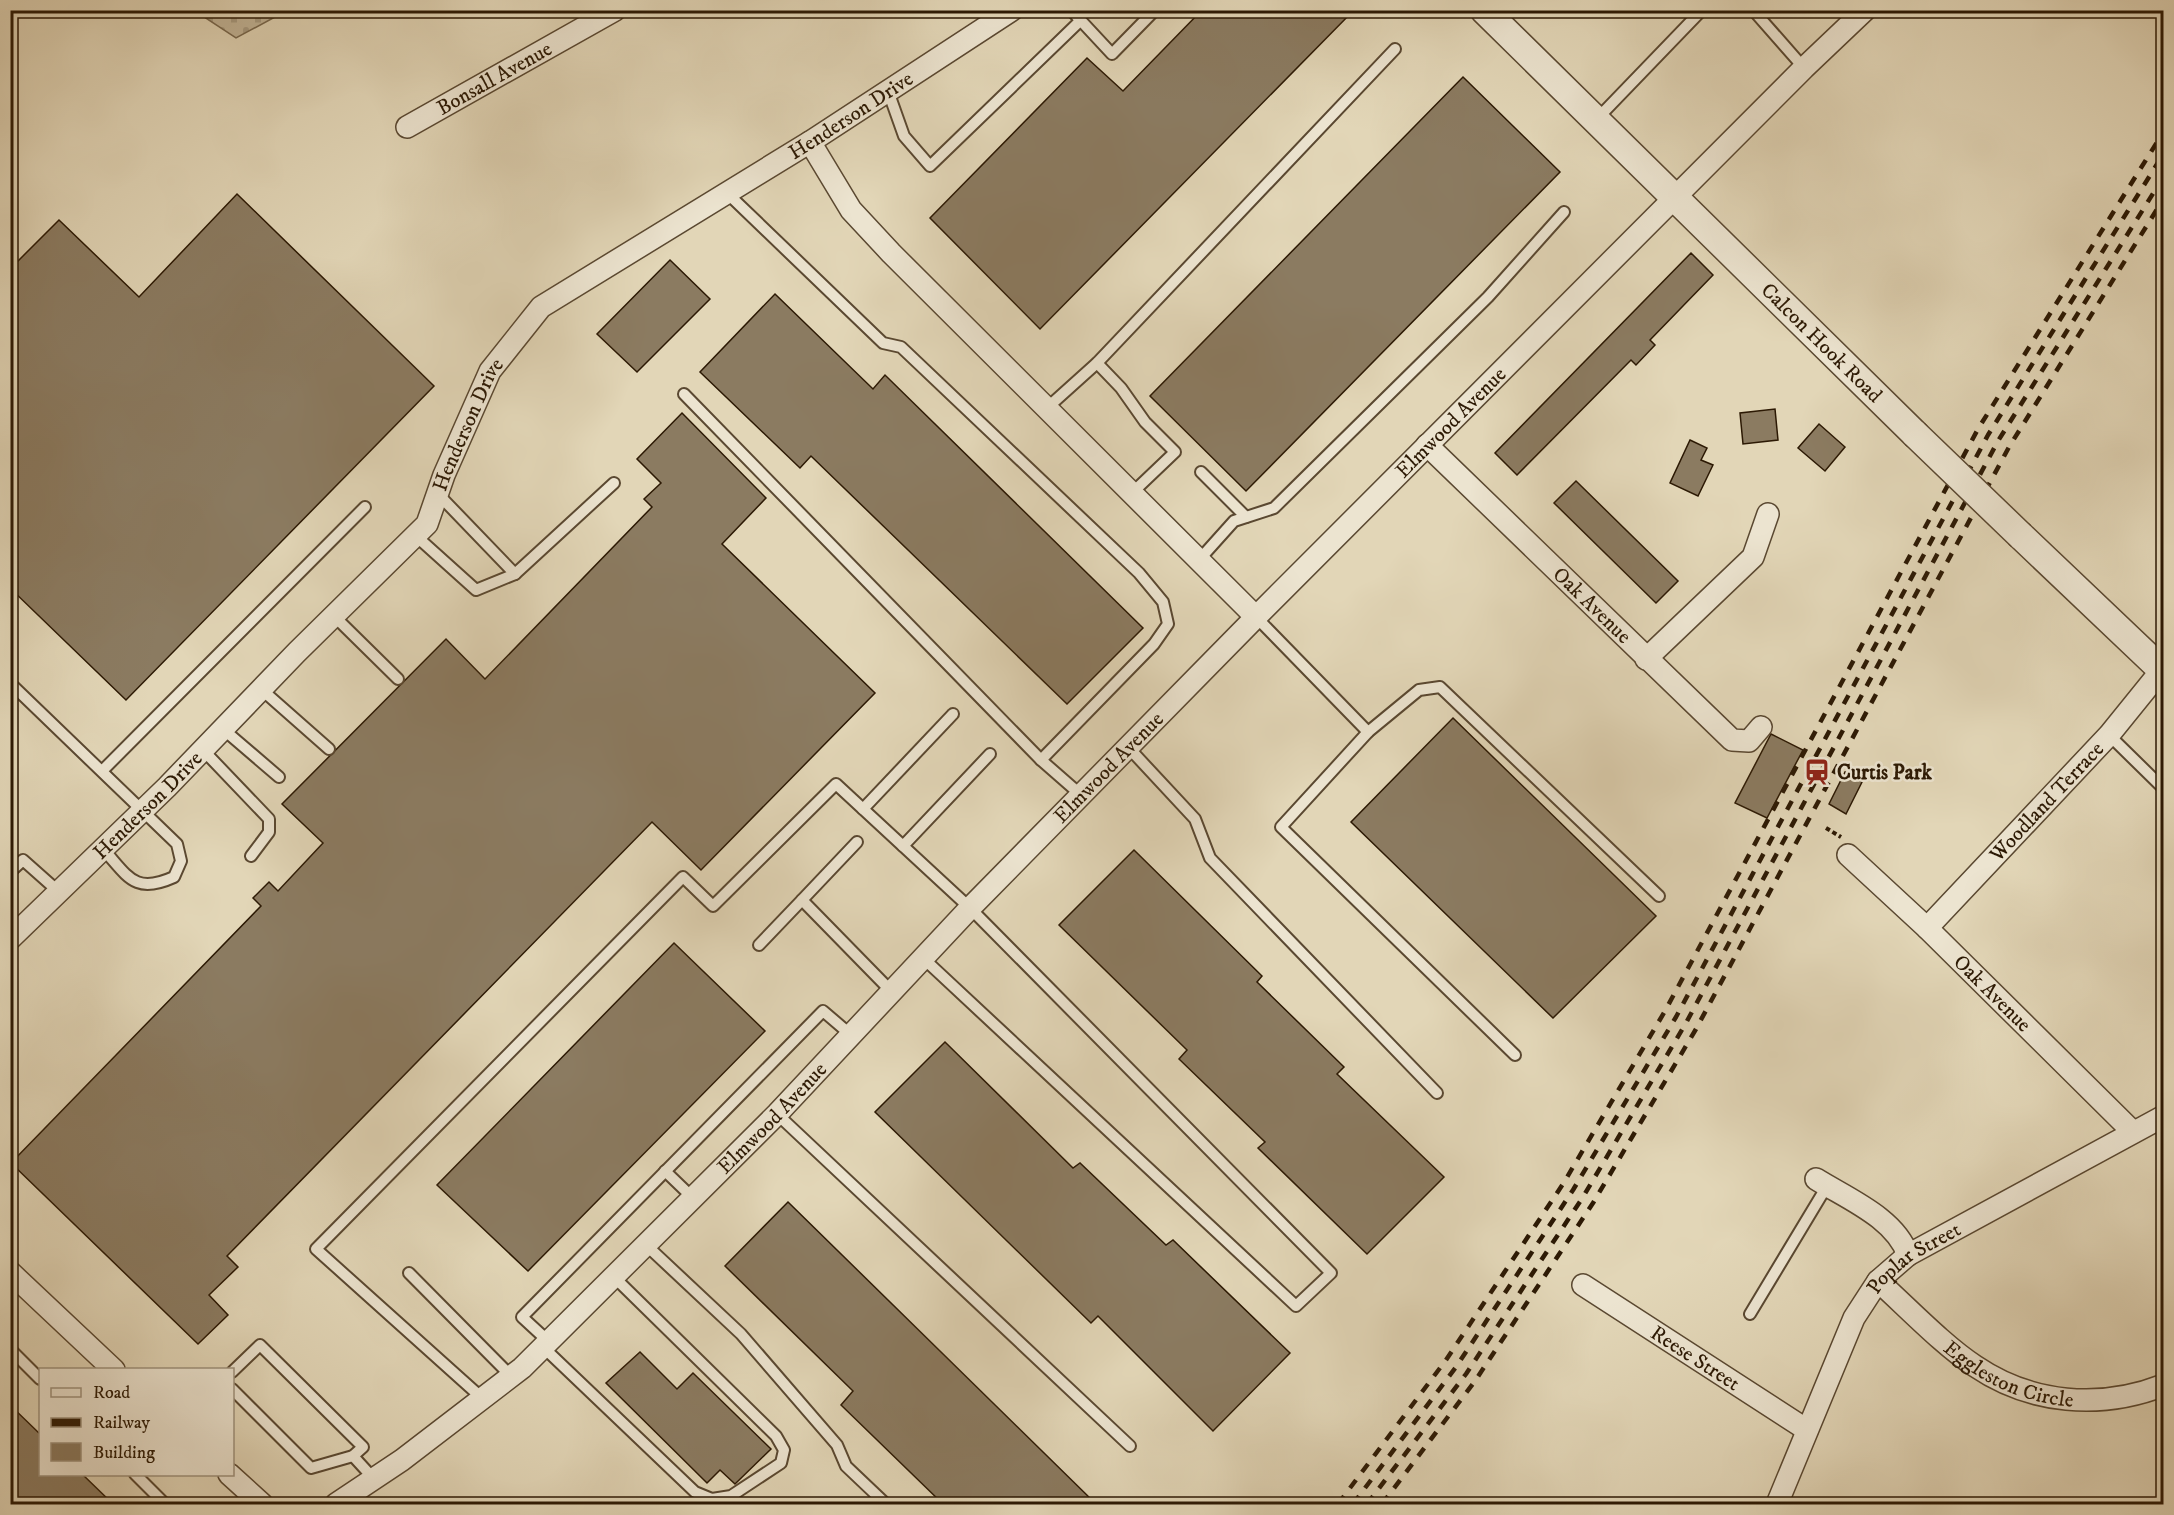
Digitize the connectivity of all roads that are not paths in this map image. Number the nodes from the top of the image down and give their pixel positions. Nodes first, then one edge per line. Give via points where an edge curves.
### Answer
1 (615, 10) edge
2 (1012, 10) edge
3 (1071, 10) edge
4 (1155, 10) edge
5 (1702, 10) edge
6 (1753, 10) edge
7 (1865, 10) edge
8 (1484, 11) edge
9 (1080, 21) junction
10 (1395, 49) dead end
11 (1804, 68) junction
12 (888, 91) junction
13 (1595, 121) junction
14 (407, 127) dead end
15 (810, 142) junction
16 (726, 192) junction
17 (1674, 199) junction
18 (1564, 212) dead end
19 (1097, 363) junction
20 (684, 394) dead end
21 (1047, 408) junction
22 (1427, 445) junction
23 (1201, 472) dead end
24 (614, 483) dead end
25 (1132, 493) junction
26 (438, 494) junction
27 (364, 507) dead end
28 (1768, 514) dead end
29 (1246, 517) junction
30 (416, 536) junction
31 (1199, 560) junction
32 (515, 574) junction
33 (334, 616) junction
34 (1256, 617) junction
35 (1646, 659) junction
36 (2163, 670) edge
37 (398, 679) dead end
38 (10, 683) edge
39 (261, 689) junction
40 (953, 714) dead end
41 (1761, 727) dead end
42 (223, 729) junction
43 (1368, 732) junction
44 (2109, 735) junction
45 (1128, 747) junction
46 (329, 749) dead end
47 (203, 750) junction
48 (990, 754) dead end
49 (1041, 760) junction
50 (102, 770) junction
51 (279, 777) dead end
52 (2163, 789) edge
53 (1080, 795) junction
54 (144, 809) junction
55 (863, 809) junction
56 (857, 842) dead end
57 (903, 846) junction
58 (103, 849) junction
59 (1848, 855) dead end
60 (251, 856) dead end
61 (10, 872) edge
62 (59, 892) junction
63 (1659, 896) dead end
64 (802, 900) junction
65 (969, 908) junction
66 (1927, 928) junction
67 (10, 939) edge
68 (759, 945) dead end
69 (923, 958) junction
70 (891, 991) junction
71 (850, 1035) junction
72 (1515, 1055) dead end
73 (1437, 1093) dead end
74 (777, 1114) junction
75 (2163, 1116) edge
76 (2133, 1132) junction
77 (665, 1171) junction
78 (1822, 1183) joint
79 (692, 1197) junction
80 (645, 1244) junction
81 (1908, 1255) junction
82 (11, 1273) edge
83 (409, 1273) dead end
84 (613, 1276) junction
85 (1878, 1281) junction
86 (1583, 1285) dead end
87 (1750, 1314) dead end
88 (545, 1344) junction
89 (10, 1349) edge
90 (112, 1368) edge
91 (234, 1370) edge
92 (511, 1376) junction
93 (39, 1378) edge
94 (2163, 1386) edge
95 (234, 1391) edge
96 (482, 1398) junction
97 (1807, 1430) junction
98 (1130, 1446) dead end
99 (353, 1456) junction
100 (137, 1476) edge
101 (231, 1476) edge
102 (374, 1479) junction
103 (165, 1504) edge
104 (262, 1504) edge
105 (336, 1504) edge
106 (886, 1504) edge
107 (1777, 1504) edge

1 - 14 street, Bonsall Avenue
2 - 12 street, Henderson Drive
3 - 9 lane
4 - 9 lane via 1112,54
5 - 13 lane
6 - 11 lane
7 - 11 street, Elmwood Avenue
8 - 13 street, Calcon Hook Road
9 - 12 lane via 930,165 904,136
10 - 19 lane
11 - 17 street, Elmwood Avenue
12 - 15 street, Henderson Drive
13 - 17 street, Calcon Hook Road
15 - 16 street, Henderson Drive
15 - 21 street via 851,210
16 - 26 street, Henderson Drive via 541,307 490,371
16 - 49 lane via 883,344 901,347 1139,573 1163,602 1168,624 1154,644
17 - 22 street, Elmwood Avenue
17 - 36 street, Calcon Hook Road, bridge
18 - 29 lane via 1488,297 1274,508
19 - 21 lane
19 - 25 lane via 1175,452
20 - 49 lane
21 - 25 street
22 - 34 street, Elmwood Avenue
22 - 35 street, Oak Avenue
23 - 29 lane
24 - 32 lane
25 - 31 street
26 - 30 street, Henderson Drive via 427,524
26 - 32 lane
27 - 50 lane
28 - 35 street via 1753,557
29 - 31 lane via 1234,521
30 - 32 lane via 476,590
30 - 33 street, Henderson Drive
31 - 34 street
33 - 37 lane
33 - 39 street, Henderson Drive
34 - 43 lane
34 - 45 street, Elmwood Avenue
35 - 41 street, Oak Avenue via 1732,740 1749,741
36 - 44 street, Woodland Terrace
38 - 50 lane
39 - 42 street, Henderson Drive
39 - 46 lane
40 - 55 lane
42 - 47 street, Henderson Drive
42 - 51 lane
43 - 63 lane via 1419,690 1440,687
43 - 72 lane via 1281,827
44 - 52 lane
44 - 66 street, Woodland Terrace
45 - 53 street, Elmwood Avenue
45 - 73 lane via 1195,819 1210,858
47 - 54 street, Henderson Drive
47 - 60 lane via 269,819 269,831
48 - 57 lane
49 - 53 lane
50 - 54 lane
53 - 65 street, Elmwood Avenue
54 - 58 street, Henderson Drive
54 - 58 lane via 177,844 181,861 174,877 155,886 135,883
55 - 57 lane
55 - 96 lane via 836,784 713,906 683,877 316,1249
56 - 64 lane
57 - 65 lane
58 - 62 street, Henderson Drive
59 - 66 street, Oak Avenue
61 - 62 lane via 23,860
62 - 67 street, Henderson Drive
64 - 68 lane
64 - 70 lane
65 - 69 street, Elmwood Avenue
65 - 69 lane via 1331,1273 1296,1306
66 - 76 street, Oak Avenue
69 - 70 street, Elmwood Avenue
70 - 71 street, Elmwood Avenue
71 - 74 street, Elmwood Avenue
71 - 77 lane via 823,1011
74 - 79 street, Elmwood Avenue
74 - 98 lane
75 - 76 street, Poplar Street
76 - 81 street, Poplar Street
77 - 79 lane
77 - 88 lane via 522,1317
78 - 81 street via 1893,1228
78 - 87 lane
79 - 80 street, Elmwood Avenue
80 - 84 street, Elmwood Avenue
80 - 106 lane via 741,1334 837,1445 846,1466
81 - 85 street, Poplar Street
82 - 90 street
83 - 92 lane
84 - 88 street, Elmwood Avenue
84 - 88 lane via 776,1436 784,1450 781,1463 730,1496 712,1499 695,1492
85 - 94 street, Eggleston Circle via 1974,1365 2015,1387 2041,1396 2081,1401 2117,1399
85 - 97 street, Poplar Street via 1854,1318
86 - 97 street, Reese Street
88 - 92 street, Elmwood Avenue
89 - 93 lane
91 - 99 lane via 260,1345 363,1447
92 - 96 street, Elmwood Avenue
95 - 99 lane via 310,1468
96 - 102 street, Elmwood Avenue
97 - 107 street, Poplar Street
99 - 102 lane
100 - 103 lane
101 - 104 street
102 - 105 street, Elmwood Avenue

